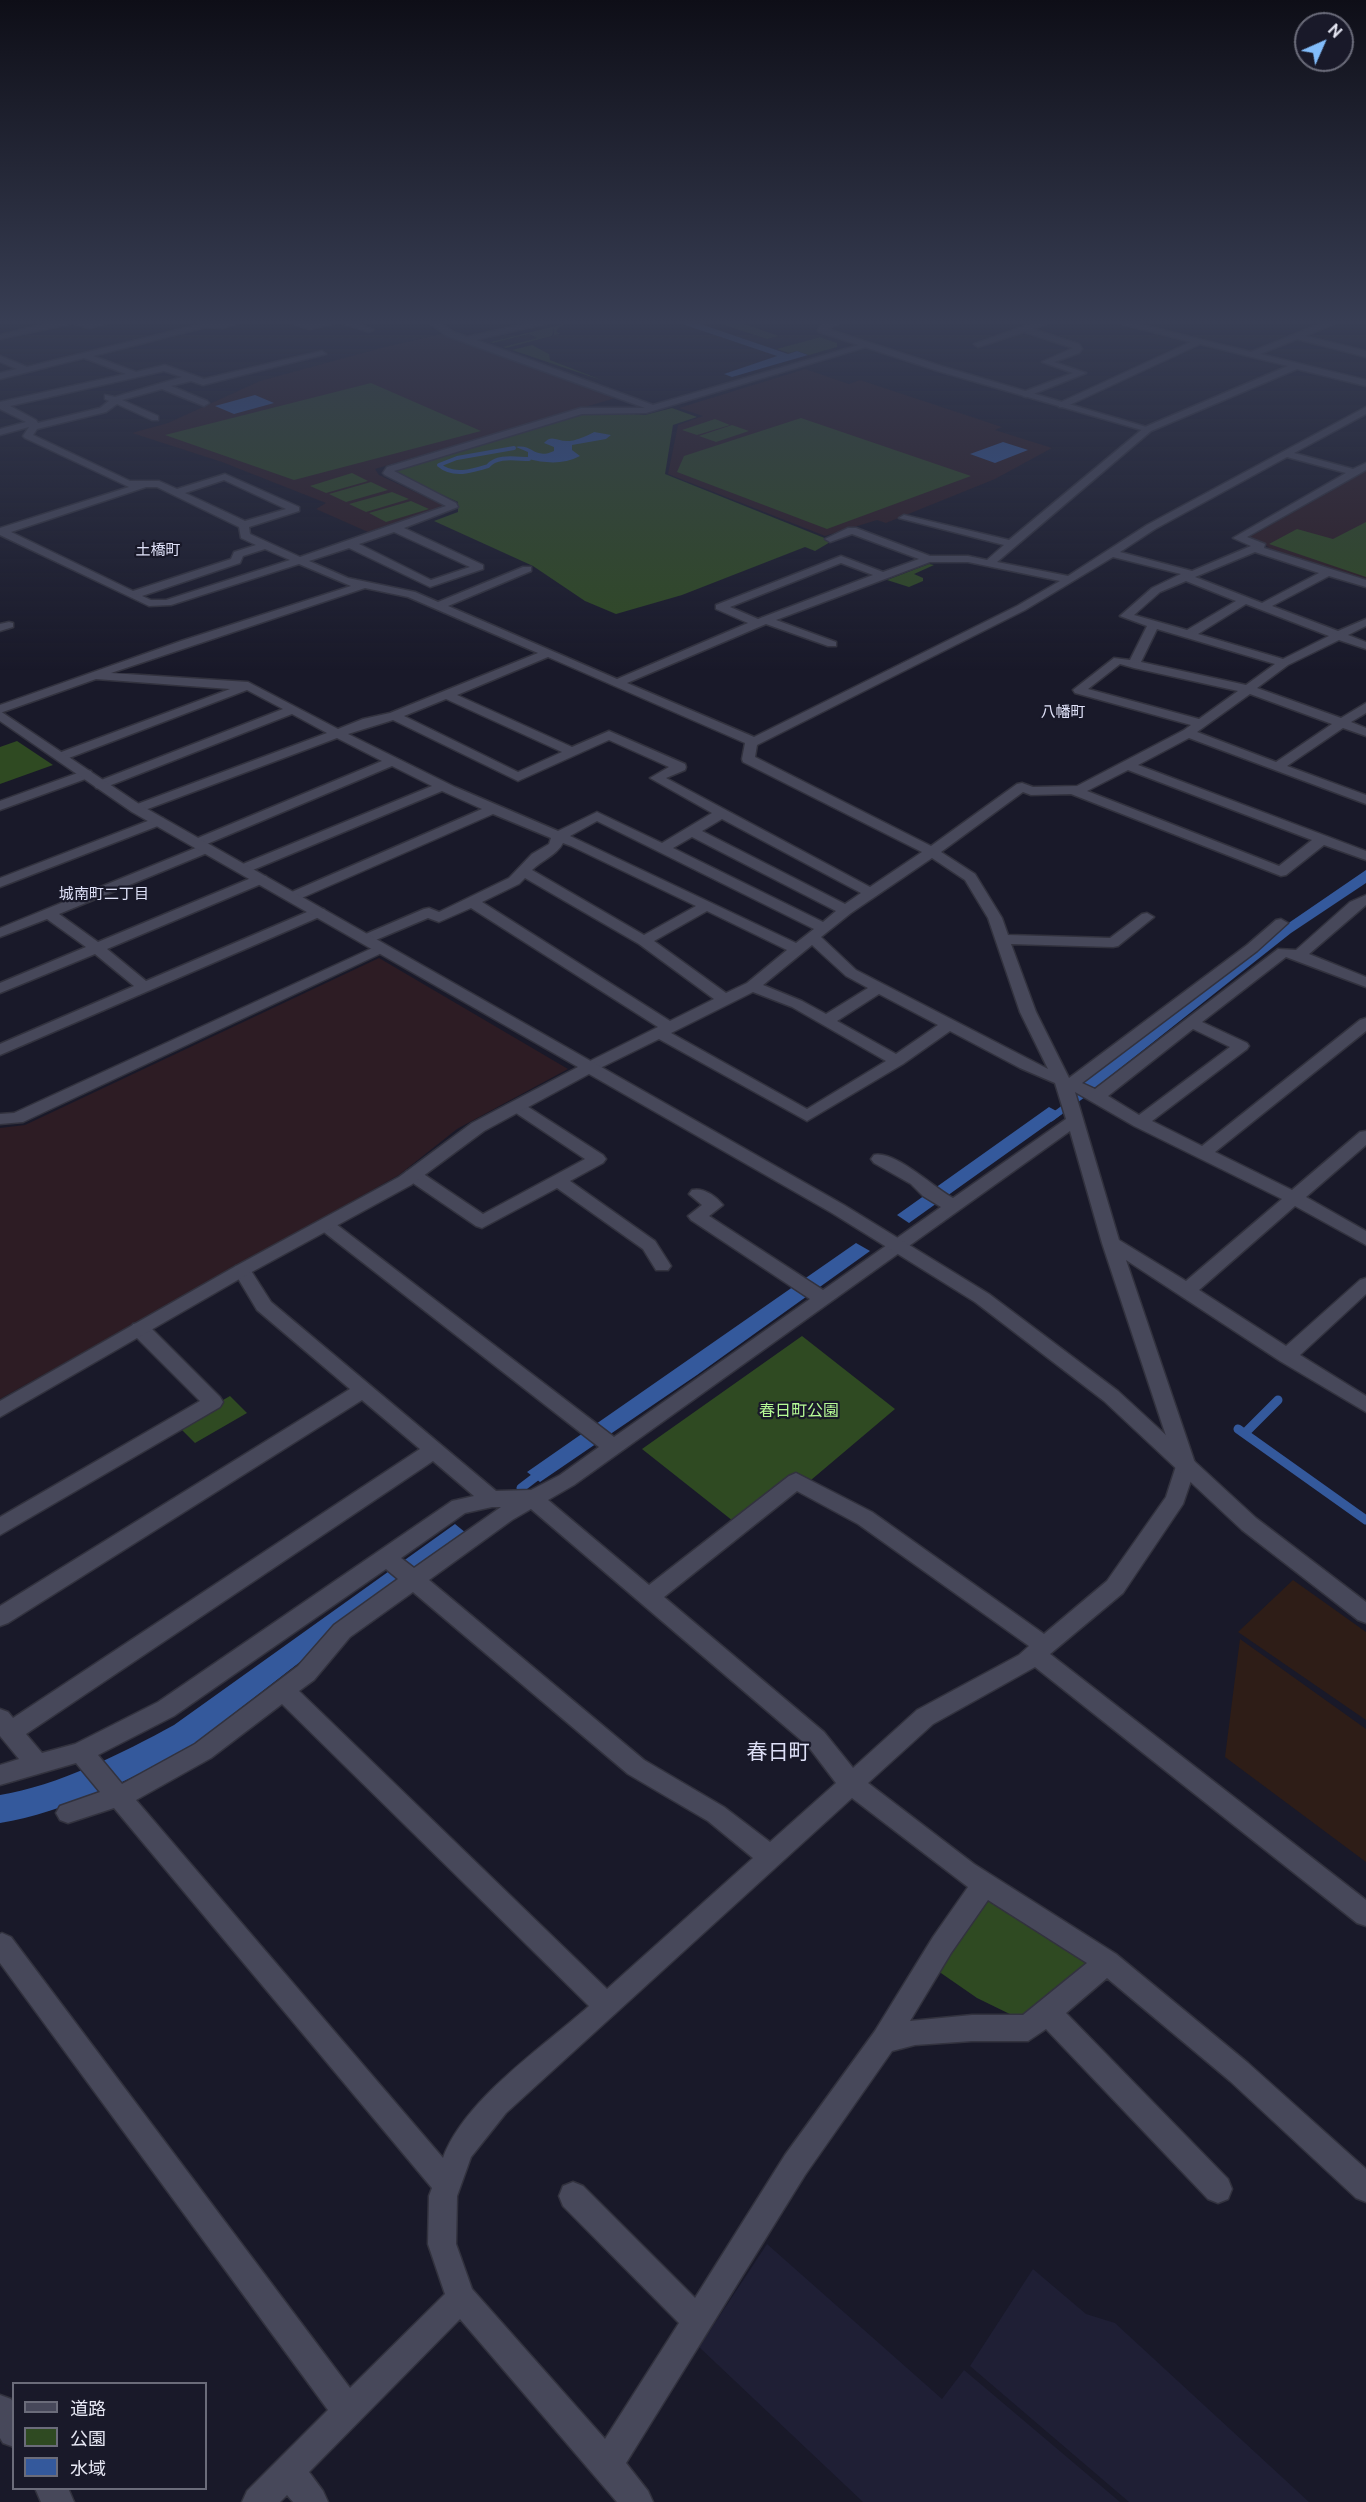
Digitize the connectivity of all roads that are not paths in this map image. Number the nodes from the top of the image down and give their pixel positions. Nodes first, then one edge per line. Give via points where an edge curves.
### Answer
1 (30, 437) edge
2 (496, 437) edge
3 (1139, 437) edge
4 (1317, 437) edge
5 (1286, 454) junction
6 (1366, 466) edge
7 (1353, 472) junction
8 (148, 484) junction
9 (176, 492) junction
10 (906, 523) dead end
11 (244, 525) junction
12 (395, 528) junction
13 (1, 531) edge
14 (830, 539) dead end
15 (350, 544) junction
16 (1011, 544) junction
17 (266, 545) junction
18 (1255, 549) junction
19 (1112, 553) junction
20 (929, 559) junction
21 (298, 561) junction
22 (988, 563) junction
23 (527, 569) dead end
24 (1328, 572) junction
25 (882, 575) junction
26 (1188, 575) junction
27 (1070, 580) junction
28 (1366, 584) edge
29 (361, 586) junction
30 (133, 595) junction
31 (1245, 600) junction
32 (438, 606) junction
33 (1262, 607) junction
34 (762, 622) junction
35 (1366, 622) edge
36 (1154, 624) junction
37 (1189, 634) junction
38 (1337, 634) junction
39 (832, 644) dead end
40 (1366, 646) edge
41 (549, 653) junction
42 (1284, 663) junction
43 (1134, 664) junction
44 (93, 676) junction
45 (617, 683) junction
46 (248, 686) junction
47 (1248, 689) junction
48 (447, 695) junction
49 (1366, 707) edge
50 (0, 709) edge
51 (292, 710) junction
52 (0, 716) edge
53 (394, 716) junction
54 (1343, 723) junction
55 (1202, 724) junction
56 (1366, 732) edge
57 (1188, 733) junction
58 (337, 734) junction
59 (754, 742) junction
60 (572, 752) junction
61 (61, 757) junction
62 (393, 761) junction
63 (1127, 765) junction
64 (1278, 765) junction
65 (86, 774) junction
66 (101, 785) junction
67 (443, 786) junction
68 (1072, 790) junction
69 (1366, 800) edge
70 (0, 806) edge
71 (137, 809) junction
72 (494, 809) junction
73 (721, 814) junction
74 (158, 820) junction
75 (691, 831) junction
76 (558, 836) junction
77 (1322, 839) junction
78 (202, 846) junction
79 (661, 849) junction
80 (932, 851) junction
81 (1366, 856) edge
82 (243, 869) junction
83 (524, 871) junction
84 (261, 879) junction
85 (0, 883) edge
86 (871, 893) junction
87 (292, 897) junction
88 (1366, 899) edge
89 (471, 902) junction
90 (706, 906) junction
91 (846, 910) junction
92 (319, 912) junction
93 (48, 913) junction
94 (1147, 917) dead end
95 (1281, 923) dead end
96 (0, 933) edge
97 (819, 933) junction
98 (1002, 939) junction
99 (644, 941) junction
100 (374, 944) junction
101 (98, 948) junction
102 (1252, 948) junction
103 (799, 950) junction
104 (1299, 955) junction
105 (1274, 959) junction
106 (1218, 972) junction
107 (1243, 982) junction
108 (1366, 982) edge
109 (752, 986) junction
110 (144, 987) junction
111 (0, 988) edge
112 (878, 988) junction
113 (726, 1000) junction
114 (1171, 1008) junction
115 (826, 1021) junction
116 (1194, 1021) junction
117 (1366, 1023) edge
118 (948, 1025) junction
119 (1148, 1027) junction
120 (665, 1031) junction
121 (1172, 1038) junction
122 (1127, 1042) junction
123 (0, 1050) edge
124 (1152, 1053) junction
125 (897, 1061) junction
126 (588, 1068) junction
127 (1066, 1086) junction
128 (1097, 1096) junction
129 (0, 1103) edge
130 (516, 1106) junction
131 (9, 1118) edge
132 (1075, 1120) junction
133 (1140, 1122) junction
134 (1366, 1136) edge
135 (1203, 1153) junction
136 (880, 1159) dead end
137 (413, 1175) junction
138 (557, 1180) junction
139 (698, 1194) dead end
140 (1294, 1198) junction
141 (942, 1199) junction
142 (326, 1225) junction
143 (1366, 1239) edge
144 (1111, 1243) junction
145 (897, 1246) junction
146 (662, 1266) dead end
147 (242, 1270) junction
148 (1366, 1284) edge
149 (1188, 1289) junction
150 (818, 1296) junction
151 (140, 1329) junction
152 (1287, 1356) junction
153 (363, 1390) junction
154 (1366, 1405) edge
155 (0, 1410) edge
156 (609, 1444) junction
157 (434, 1450) junction
158 (1185, 1466) junction
159 (492, 1498) junction
160 (532, 1498) junction
161 (0, 1527) edge
162 (400, 1569) junction
163 (649, 1597) junction
164 (1366, 1614) edge
165 (0, 1617) edge
166 (1040, 1650) junction
167 (284, 1691) junction
168 (6, 1725) edge
169 (85, 1756) junction
170 (38, 1765) junction
171 (0, 1775) edge
172 (851, 1784) junction
173 (117, 1793) junction
174 (68, 1813) dead end
175 (770, 1857) junction
176 (985, 1884) junction
177 (1366, 1915) edge
178 (2, 1945) dead end
179 (1107, 1962) junction
180 (607, 2006) junction
181 (1047, 2012) junction
182 (884, 2040) junction
183 (447, 2184) junction
184 (1366, 2188) edge
185 (1218, 2189) dead end
186 (573, 2196) dead end
187 (460, 2298) junction
188 (696, 2320) junction
189 (0, 2410) edge
190 (348, 2411) junction
191 (12, 2429) edge
192 (607, 2464) junction
193 (288, 2471) junction
194 (258, 2502) edge
195 (312, 2502) edge
196 (637, 2502) edge

1 - 8 street via 128,484
2 - 12 street via 390,469 388,473 453,507
3 - 16 street
4 - 5 street
5 - 7 street
5 - 19 street
6 - 7 street
7 - 18 street via 1238,538 1261,546
8 - 9 street via 159,484
8 - 13 street
9 - 11 street
9 - 11 street via 225,477 295,508
10 - 16 street
11 - 17 street via 245,536
12 - 15 street
12 - 15 street via 479,567 430,584
13 - 30 street
14 - 20 street via 852,530
15 - 21 street
16 - 22 street
17 - 21 street
17 - 30 street via 238,554 236,561
18 - 24 street
18 - 26 street
19 - 26 street
19 - 27 street
20 - 22 street
20 - 25 street
21 - 29 street
21 - 30 street via 167,603 149,603
22 - 27 street
23 - 32 street
24 - 28 street
24 - 33 street
25 - 34 street
25 - 34 street via 841,559 720,607
26 - 31 street
26 - 36 street via 1156,590 1126,616
27 - 59 street
29 - 32 street via 392,589
29 - 44 street
31 - 33 street
31 - 37 street
32 - 41 street
33 - 38 street
34 - 39 street
34 - 45 street
35 - 38 street
36 - 37 street
36 - 43 street
37 - 42 street
38 - 40 street
38 - 42 street
41 - 45 street
41 - 48 street
42 - 47 street
43 - 47 street
43 - 55 street via 1118,660 1079,690
44 - 46 street
44 - 50 street
45 - 59 street
46 - 51 street
46 - 61 street
47 - 54 street
47 - 55 street
48 - 53 street
48 - 60 street
49 - 54 street
51 - 58 street
51 - 66 street
52 - 61 street
53 - 58 street
53 - 60 street via 518,777
54 - 56 street
54 - 64 street
55 - 57 street
57 - 63 street
57 - 64 street
58 - 62 street
58 - 71 street
59 - 80 street via 748,759
60 - 73 street via 609,735 680,767 656,778
61 - 65 street
62 - 67 street
62 - 78 street
63 - 68 street via 1080,790
63 - 77 street
64 - 69 street
65 - 66 street
65 - 70 street
66 - 71 street
67 - 72 street
67 - 82 street
68 - 77 street via 1281,872
68 - 80 street via 1031,791 1022,787
71 - 74 street
72 - 76 street
72 - 87 street
73 - 75 street
73 - 86 street
74 - 78 street
74 - 85 street
75 - 79 street
75 - 91 street
76 - 79 street via 597,816
76 - 83 street via 555,846
76 - 90 street
77 - 81 street
78 - 82 street
78 - 93 street
79 - 97 street
80 - 86 street
80 - 98 street via 970,877 995,918
82 - 84 street
83 - 89 street via 514,881
83 - 99 street
84 - 87 street
84 - 101 street
86 - 91 street
87 - 92 street
88 - 104 street
89 - 100 street via 439,918 429,912
89 - 120 street
90 - 99 street
90 - 103 street
91 - 97 street
92 - 100 street
92 - 110 street
93 - 96 street
93 - 101 street
94 - 98 street via 1113,943
95 - 102 street
97 - 103 street
97 - 112 street via 851,973
98 - 127 street via 1028,1012
99 - 113 street
100 - 126 street
100 - 131 street
101 - 110 street
101 - 111 street
102 - 105 street
102 - 106 street
103 - 109 street
104 - 105 street via 1283,952
104 - 108 street
105 - 107 street
106 - 107 street
106 - 114 street
107 - 116 street
109 - 113 street
109 - 115 street
110 - 123 street
112 - 115 street
112 - 118 street
113 - 120 street
114 - 116 street
114 - 119 street
115 - 125 street
116 - 121 street
116 - 133 street via 1241,1046
117 - 135 street
118 - 125 street
118 - 127 street
119 - 121 street
119 - 122 street
120 - 125 street via 807,1116
120 - 126 street
121 - 124 street
122 - 124 street
122 - 127 street
124 - 128 street
126 - 130 street
126 - 145 street
127 - 128 street
127 - 132 street
128 - 133 street
129 - 131 street
130 - 137 street via 478,1127
130 - 138 street via 597,1158
132 - 141 street
132 - 144 street
133 - 135 street
134 - 140 street
135 - 140 street
136 - 141 street
137 - 138 street via 482,1222
137 - 142 street
138 - 146 street via 650,1245
139 - 150 street via 714,1205 697,1216
140 - 143 street
140 - 149 street
141 - 145 street
142 - 147 street
142 - 156 street
144 - 149 street
144 - 158 street
145 - 150 street
145 - 158 street via 1031,1334 1111,1396
147 - 151 street
147 - 153 street via 264,1306
148 - 152 street
149 - 152 street
150 - 156 street
151 - 155 street
151 - 161 street via 213,1402
152 - 154 street
153 - 157 street
153 - 165 street
156 - 160 street via 567,1480
157 - 159 street
157 - 168 street
158 - 164 street via 1250,1524
158 - 166 street via 1176,1499 1114,1587
159 - 160 street
159 - 162 street via 450,1512
160 - 162 street
160 - 163 street
162 - 167 street via 306,1674
162 - 169 street
162 - 175 street via 636,1767 716,1814
163 - 166 street via 796,1481 865,1518
163 - 172 street via 816,1739
166 - 172 street via 925,1717
166 - 177 street
167 - 173 street via 195,1756 150,1782
167 - 180 street
168 - 170 street
169 - 170 street
169 - 173 street
170 - 171 street
172 - 175 street
172 - 176 street
173 - 174 street
173 - 183 street
175 - 180 street
176 - 179 street
176 - 182 street
178 - 190 street
179 - 181 street
179 - 184 street via 1239,2072
180 - 183 street via 496,2104 460,2149
181 - 182 street via 1028,2028 915,2032
181 - 185 street
182 - 188 street via 795,2166
183 - 187 street via 442,2244
186 - 188 street
187 - 190 street
187 - 192 street
188 - 192 street
189 - 191 street
190 - 193 street
192 - 196 street
193 - 194 street
193 - 195 street

